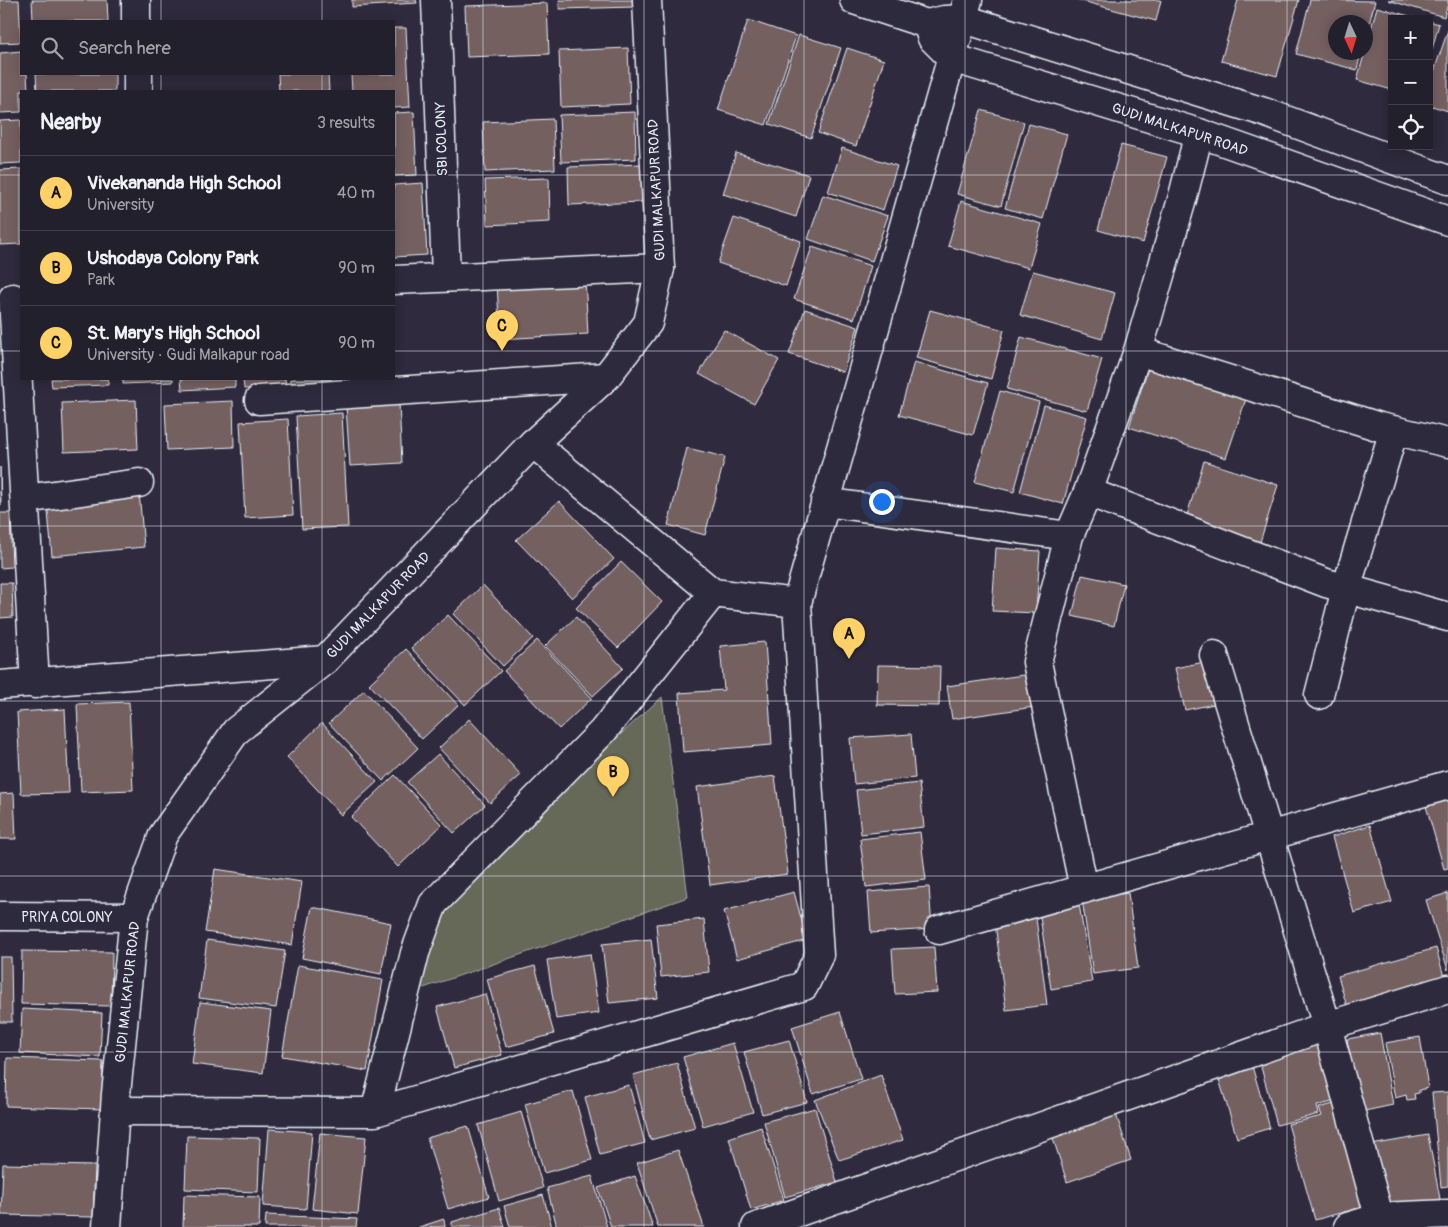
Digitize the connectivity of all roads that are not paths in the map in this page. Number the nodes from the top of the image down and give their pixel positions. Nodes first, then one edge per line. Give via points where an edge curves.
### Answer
1 (136, 0) edge
2 (436, 0) edge
3 (648, 0) edge
4 (854, 0) edge
5 (966, 10) edge
6 (136, 20) edge
7 (927, 24) junction
8 (952, 58) junction
9 (138, 75) edge
10 (138, 90) edge
11 (1199, 133) junction
12 (1448, 180) edge
13 (1448, 221) edge
14 (660, 268) junction
15 (446, 277) junction
16 (395, 280) edge
17 (11, 298) edge
18 (1138, 351) junction
19 (606, 377) junction
20 (259, 400) dead end
21 (1394, 430) junction
22 (1448, 443) edge
23 (533, 444) junction
24 (139, 483) dead end
25 (1088, 492) junction
26 (24, 499) junction
27 (825, 502) junction
28 (1069, 536) junction
29 (1346, 589) junction
30 (713, 593) junction
31 (797, 603) junction
32 (1448, 617) edge
33 (1214, 655) dead end
34 (325, 660) junction
35 (35, 684) junction
36 (0, 685) edge
37 (1319, 695) dead end
38 (1448, 785) edge
39 (1270, 836) junction
40 (1084, 889) junction
41 (0, 916) edge
42 (134, 917) junction
43 (939, 930) dead end
44 (1448, 989) edge
45 (1327, 1026) junction
46 (115, 1111) junction
47 (375, 1112) junction
48 (1448, 1214) edge
49 (1381, 1222) edge
50 (773, 1225) edge
51 (107, 1227) edge
52 (1348, 1227) edge

1 - 6 street
2 - 15 street, SBI COLONY
3 - 14 street, GUDI MALKAPUR ROAD
4 - 7 street
5 - 7 street
5 - 8 street
5 - 12 street via 1264,112
7 - 8 street, GUDI MALKAPUR ROAD via 932,38
8 - 11 street, GUDI MALKAPUR ROAD
8 - 27 street
9 - 10 street
11 - 13 street, GUDI MALKAPUR ROAD
11 - 18 street
14 - 15 street
14 - 19 street, GUDI MALKAPUR ROAD via 648,323
15 - 16 street
17 - 26 street
18 - 21 street
18 - 25 street
19 - 20 street
19 - 23 street, GUDI MALKAPUR ROAD
21 - 22 street
21 - 29 street
23 - 30 street
23 - 34 street, GUDI MALKAPUR ROAD
24 - 26 street
25 - 28 street
25 - 29 street
26 - 35 street
27 - 28 street
27 - 31 street
28 - 40 street via 1037,662
29 - 32 street
29 - 37 street
30 - 31 street
30 - 47 street via 603,731 433,904 415,953
31 - 47 street via 819,955 804,986
33 - 39 street
34 - 35 street
34 - 42 street, GUDI MALKAPUR ROAD via 236,731 163,835
35 - 36 street
38 - 39 street
39 - 40 street
39 - 45 street
40 - 43 street
41 - 42 street, PRIYA COLONY
42 - 46 street, GUDI MALKAPUR ROAD
44 - 45 street
45 - 49 street
45 - 50 street
46 - 47 street
46 - 51 street, GUDI MALKAPUR ROAD
48 - 49 street
49 - 52 street

